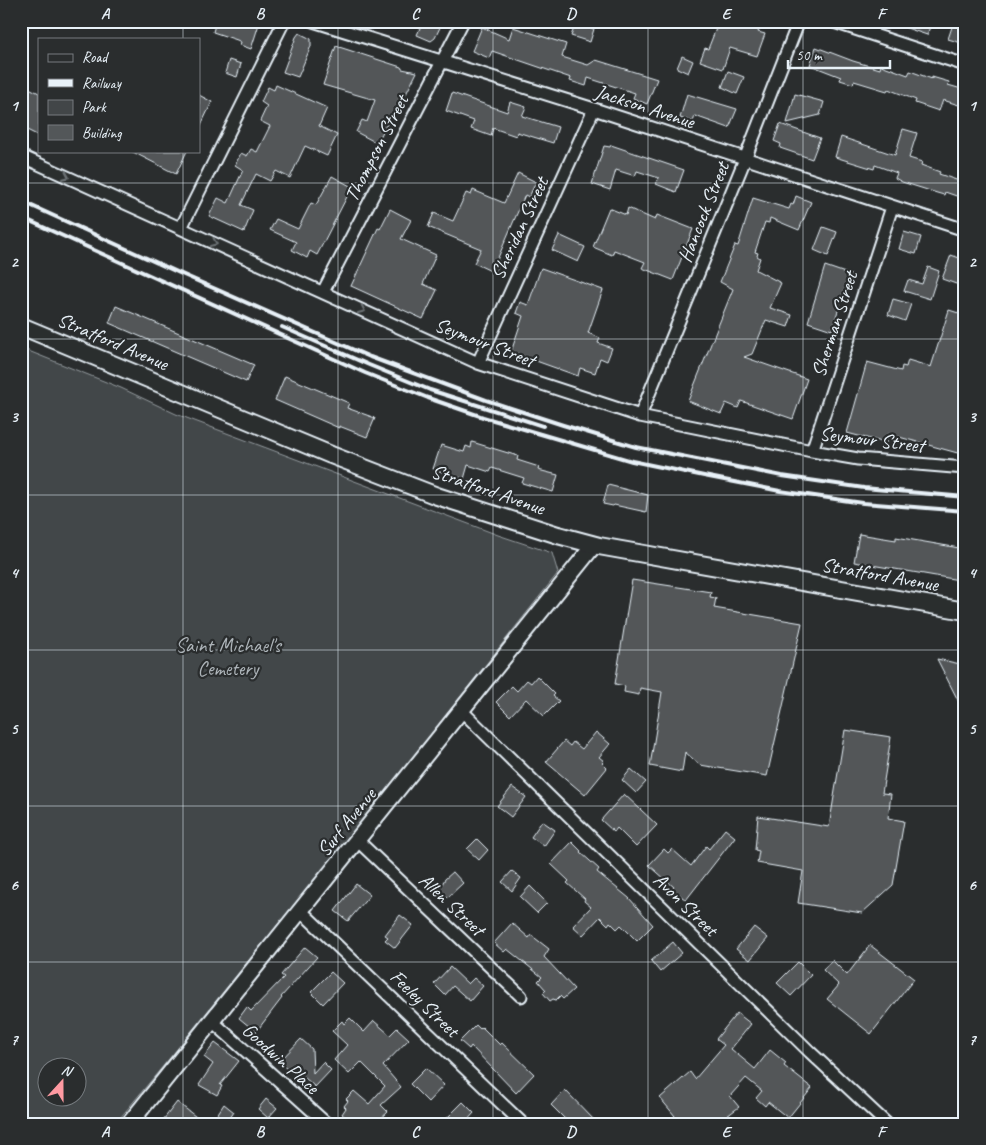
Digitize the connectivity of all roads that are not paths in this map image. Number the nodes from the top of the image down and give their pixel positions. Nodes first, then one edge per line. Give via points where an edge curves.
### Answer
1 (284, 21) edge
2 (313, 21) edge
3 (463, 21) edge
4 (799, 21) edge
5 (832, 21) edge
6 (876, 21) edge
7 (870, 34) junction
8 (442, 62) junction
9 (965, 64) edge
10 (594, 109) junction
11 (21, 156) edge
12 (745, 159) junction
13 (892, 208) junction
14 (181, 228) junction
15 (965, 230) edge
16 (322, 292) junction
17 (21, 326) edge
18 (478, 363) junction
19 (640, 416) junction
20 (812, 452) junction
21 (965, 468) edge
22 (594, 545) junction
23 (965, 611) edge
24 (461, 710) junction
25 (357, 840) junction
26 (300, 910) junction
27 (521, 996) dead end
28 (211, 1020) junction
29 (129, 1124) edge
30 (327, 1124) edge
31 (523, 1124) edge
32 (887, 1124) edge

1 - 14 street
2 - 8 street, Jackson Avenue
3 - 8 street, Thompson Street
4 - 12 street, Hancock Street
5 - 7 street
6 - 7 street
7 - 9 street
8 - 10 street, Jackson Avenue
8 - 16 street, Thompson Street
10 - 12 street, Jackson Avenue
10 - 18 street, Sheridan Street
11 -> 14 street, Seymour Street
12 - 13 street, Jackson Avenue
12 - 19 street, Hancock Street
13 - 15 street, Jackson Avenue
13 - 20 street, Sherman Street
14 -> 16 street, Seymour Street
16 -> 18 street, Seymour Street
17 - 22 main road, Stratford Avenue via 348,462 437,496
18 - 19 street, Seymour Street
19 - 20 street, Seymour Street
20 - 21 street, Seymour Street
22 - 23 main road, Stratford Avenue
22 - 24 street, Surf Avenue
24 - 25 street, Surf Avenue
24 - 32 street, Avon Street
25 - 26 street, Surf Avenue
25 - 27 street, Allen Street
26 - 28 street, Surf Avenue
26 - 31 street, Feeley Street
28 - 29 street, Surf Avenue
28 - 30 street, Goodwin Place

